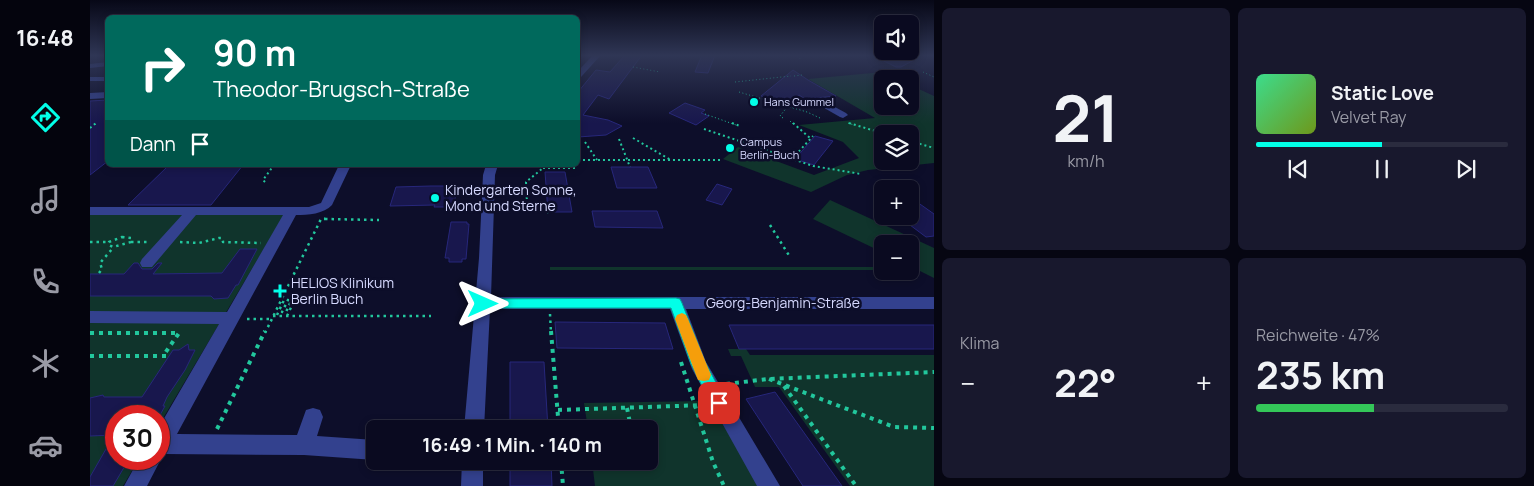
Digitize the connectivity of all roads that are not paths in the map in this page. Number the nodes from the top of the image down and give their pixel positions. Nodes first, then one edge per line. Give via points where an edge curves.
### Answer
1 (90, 79) edge
2 (105, 79) edge
3 (105, 95) edge
4 (90, 96) edge
5 (822, 103) dead end
6 (844, 119) road end
7 (344, 167) edge
8 (491, 167) edge
9 (91, 211) edge
10 (192, 211) junction
11 (292, 211) junction
12 (147, 263) dead end
13 (676, 303) junction
14 (934, 303) edge
15 (483, 304) junction
16 (90, 317) edge
17 (231, 318) junction
18 (313, 417) dead end
19 (475, 420) edge
20 (170, 425) edge
21 (304, 446) junction
22 (170, 449) edge
23 (366, 449) edge
24 (144, 470) edge
25 (473, 470) edge
26 (135, 486) edge
27 (472, 486) edge
28 (769, 486) edge

1 - 2 street
3 - 4 street
5 - 6 street
7 - 11 street via 326,205 310,211
8 - 15 street
9 - 10 street
10 - 11 street
10 - 12 street
11 - 17 street
13 - 14 street, Georg-Benjamin-Straße
13 - 15 street, Georg-Benjamin-Straße
13 - 28 street via 698,364
15 - 19 street
16 - 17 street
17 - 20 street
18 - 21 street
21 - 22 lane via 210,445
21 - 23 lane
24 - 26 lane
25 - 27 street

